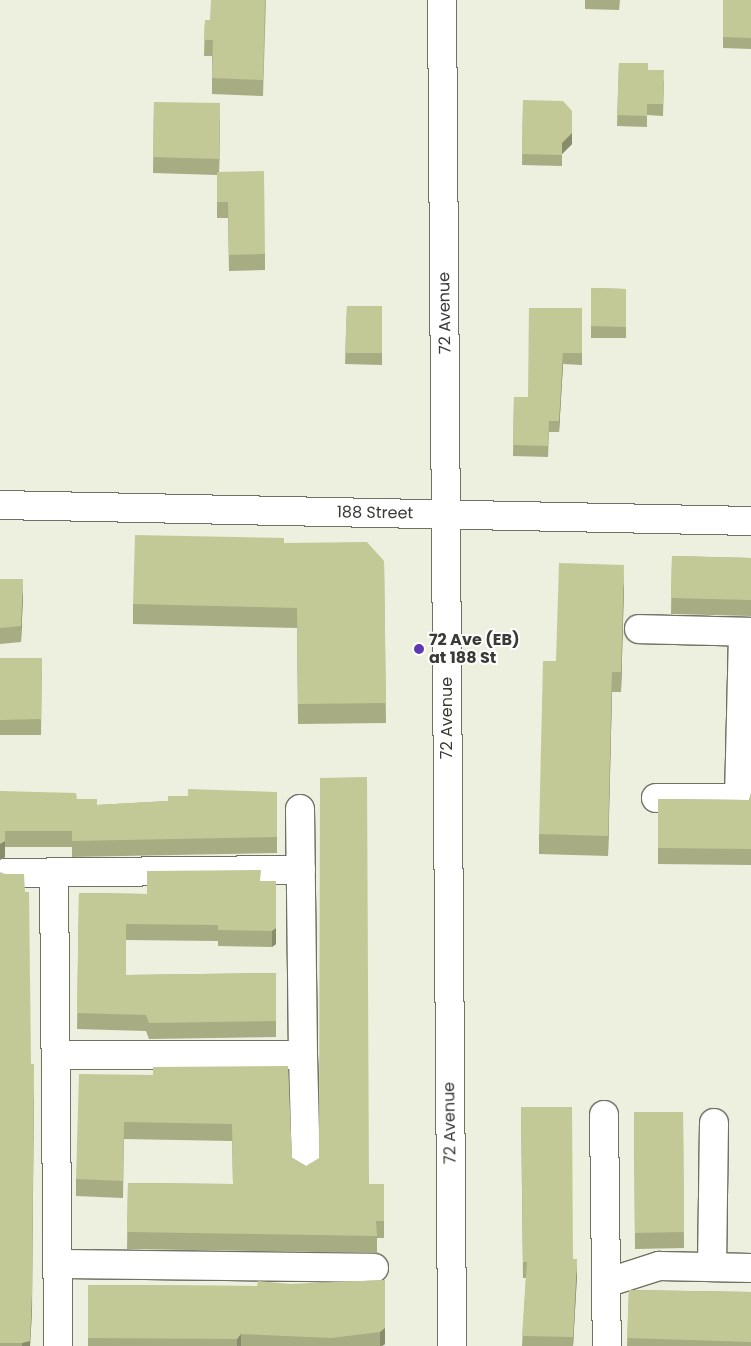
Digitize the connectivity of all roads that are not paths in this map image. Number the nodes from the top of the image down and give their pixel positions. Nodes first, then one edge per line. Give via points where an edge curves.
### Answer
1 (442, 0) edge
2 (0, 505) edge
3 (448, 514) junction
4 (751, 521) edge
5 (639, 629) dead end
6 (747, 632) edge
7 (656, 798) edge
8 (300, 809) dead end
9 (301, 870) junction
10 (0, 873) edge
11 (54, 875) junction
12 (58, 1055) junction
13 (303, 1055) junction
14 (604, 1115) dead end
15 (714, 1123) dead end
16 (306, 1167) edge
17 (58, 1264) junction
18 (712, 1267) junction
19 (374, 1268) dead end
20 (751, 1268) edge
21 (606, 1283) junction
22 (58, 1346) edge
23 (452, 1346) edge
24 (607, 1346) edge

1 - 3 main road, 72 Avenue
2 - 3 main road, 188 Street
3 - 4 main road, 188 Street
3 - 23 main road, 72 Avenue
5 - 6 main road
6 - 7 main road via 739,798
8 - 9 main road
9 - 11 main road
9 - 13 main road
10 - 11 main road
11 - 12 main road
12 - 13 main road
12 - 17 main road
13 - 16 main road
14 - 21 main road
15 - 18 main road
17 - 19 main road
17 - 22 main road
18 - 20 main road
18 - 21 main road via 645,1268
21 - 24 main road

